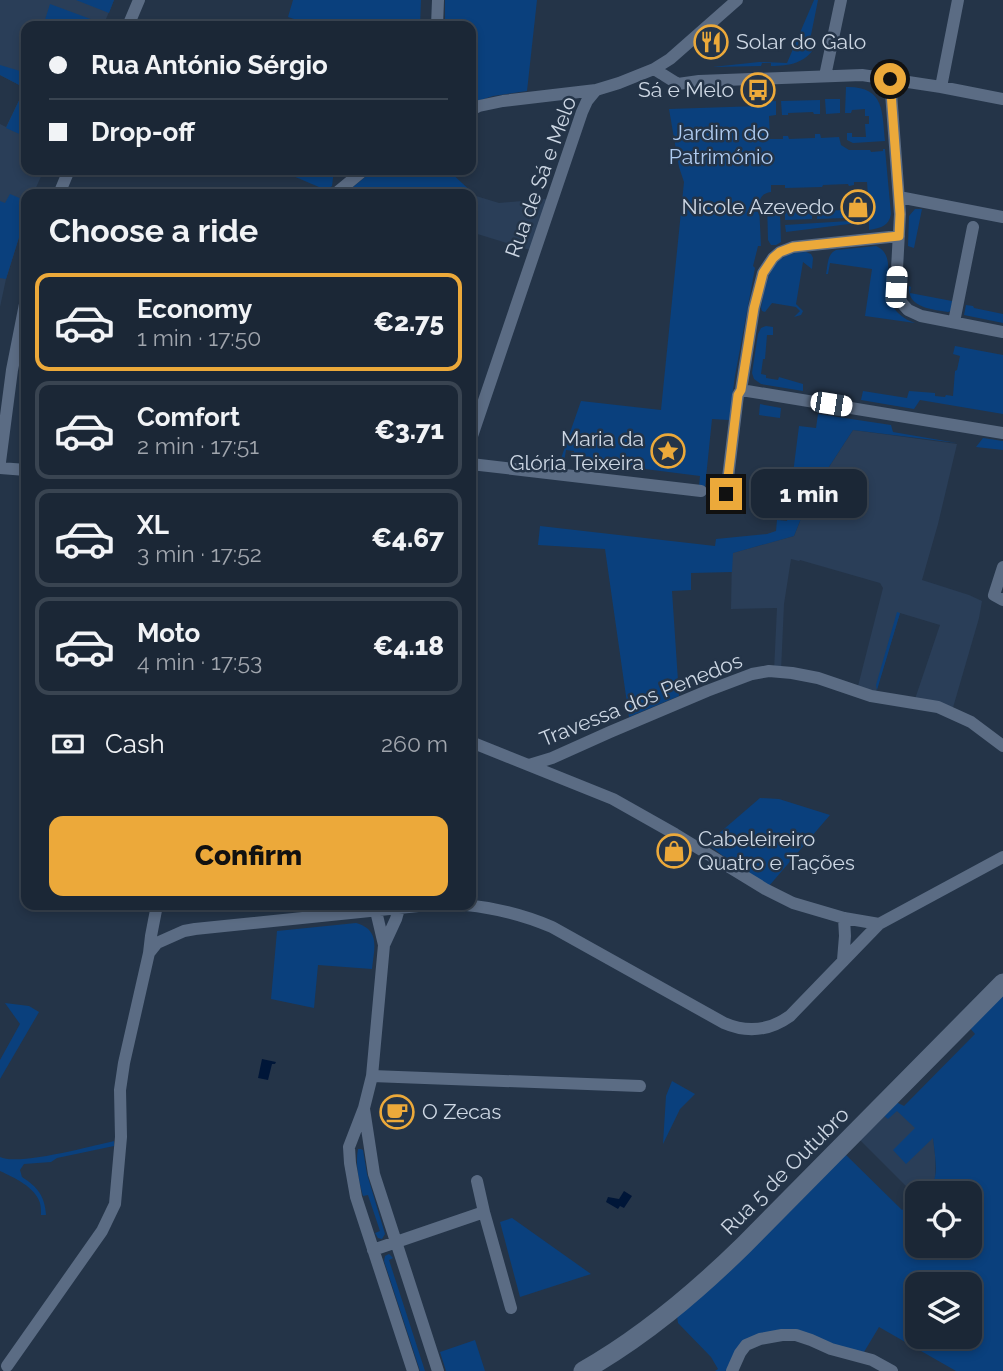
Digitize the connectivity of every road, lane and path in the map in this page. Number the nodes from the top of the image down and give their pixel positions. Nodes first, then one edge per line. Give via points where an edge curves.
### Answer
1 (139, 0) edge
2 (438, 0) edge
3 (737, 0) edge
4 (841, 0) edge
5 (958, 0) edge
6 (130, 21) edge
7 (437, 21) edge
8 (654, 69) junction
9 (825, 76) junction
10 (890, 79) junction
11 (941, 87) junction
12 (596, 90) junction
13 (1003, 99) edge
14 (476, 109) edge
15 (358, 175) edge
16 (341, 189) edge
17 (899, 197) junction
18 (1003, 217) edge
19 (973, 227) dead end
20 (899, 236) junction
21 (954, 322) junction
22 (21, 324) edge
23 (1003, 332) edge
24 (741, 390) junction
25 (476, 424) edge
26 (1003, 433) edge
27 (0, 462) edge
28 (476, 465) edge
29 (0, 468) edge
30 (21, 470) edge
31 (701, 491) dead end
32 (726, 494) dead end
33 (1003, 567) edge
34 (998, 597) edge
35 (476, 744) edge
36 (1003, 746) edge
37 (529, 765) junction
38 (1003, 857) edge
39 (476, 906) edge
40 (156, 910) edge
41 (361, 910) edge
42 (378, 910) edge
43 (399, 910) edge
44 (844, 918) junction
45 (879, 924) junction
46 (384, 945) junction
47 (149, 953) junction
48 (843, 960) junction
49 (1003, 983) edge
50 (372, 1076) junction
51 (640, 1086) dead end
52 (364, 1108) junction
53 (477, 1181) dead end
54 (484, 1212) junction
55 (396, 1242) junction
56 (373, 1250) junction
57 (512, 1308) dead end
58 (5, 1367) edge
59 (413, 1371) edge
60 (438, 1371) edge
61 (583, 1371) edge
62 (732, 1371) edge
63 (892, 1371) edge

1 - 6 street
2 - 7 street
3 - 8 street, Rua de Sá e Melo
4 - 9 street
5 - 11 street
8 - 9 street via 678,84
8 - 12 street, Rua de Sá e Melo
9 - 10 street
10 - 11 street
10 - 17 street
11 - 13 street
12 - 14 street
12 - 25 street, Rua de Sá e Melo via 582,112
15 - 16 street
17 - 18 street
17 - 20 street
19 - 21 street
20 - 21 street via 896,287 900,300 914,314
20 - 24 street via 793,247 773,258 761,280
21 - 23 street
22 - 27 street
24 - 26 street
24 - 32 street
28 - 31 street
29 - 30 street
33 - 34 street
35 - 37 street
36 - 37 street, Travessa dos Penedos via 942,708 865,694 806,675 769,671 664,708
37 - 44 street via 613,799 793,903
38 - 45 street
39 - 48 street via 552,927 741,1029 762,1029 785,1020
40 - 47 street
41 - 47 street via 184,931 157,943
42 - 46 street
43 - 46 street
44 - 45 street
44 - 48 street
45 - 48 street
46 - 50 street
47 - 58 street via 120,1090 115,1204 102,1231
49 - 61 main road, Rua 5 de Outubro via 708,1280 656,1324
50 - 51 street
50 - 52 street
52 - 55 street via 374,1174
52 - 56 street via 349,1147 350,1163
53 - 54 street
54 - 55 street
54 - 57 street
55 - 56 street
55 - 60 street
56 - 59 street
62 - 63 street via 746,1345 796,1335

